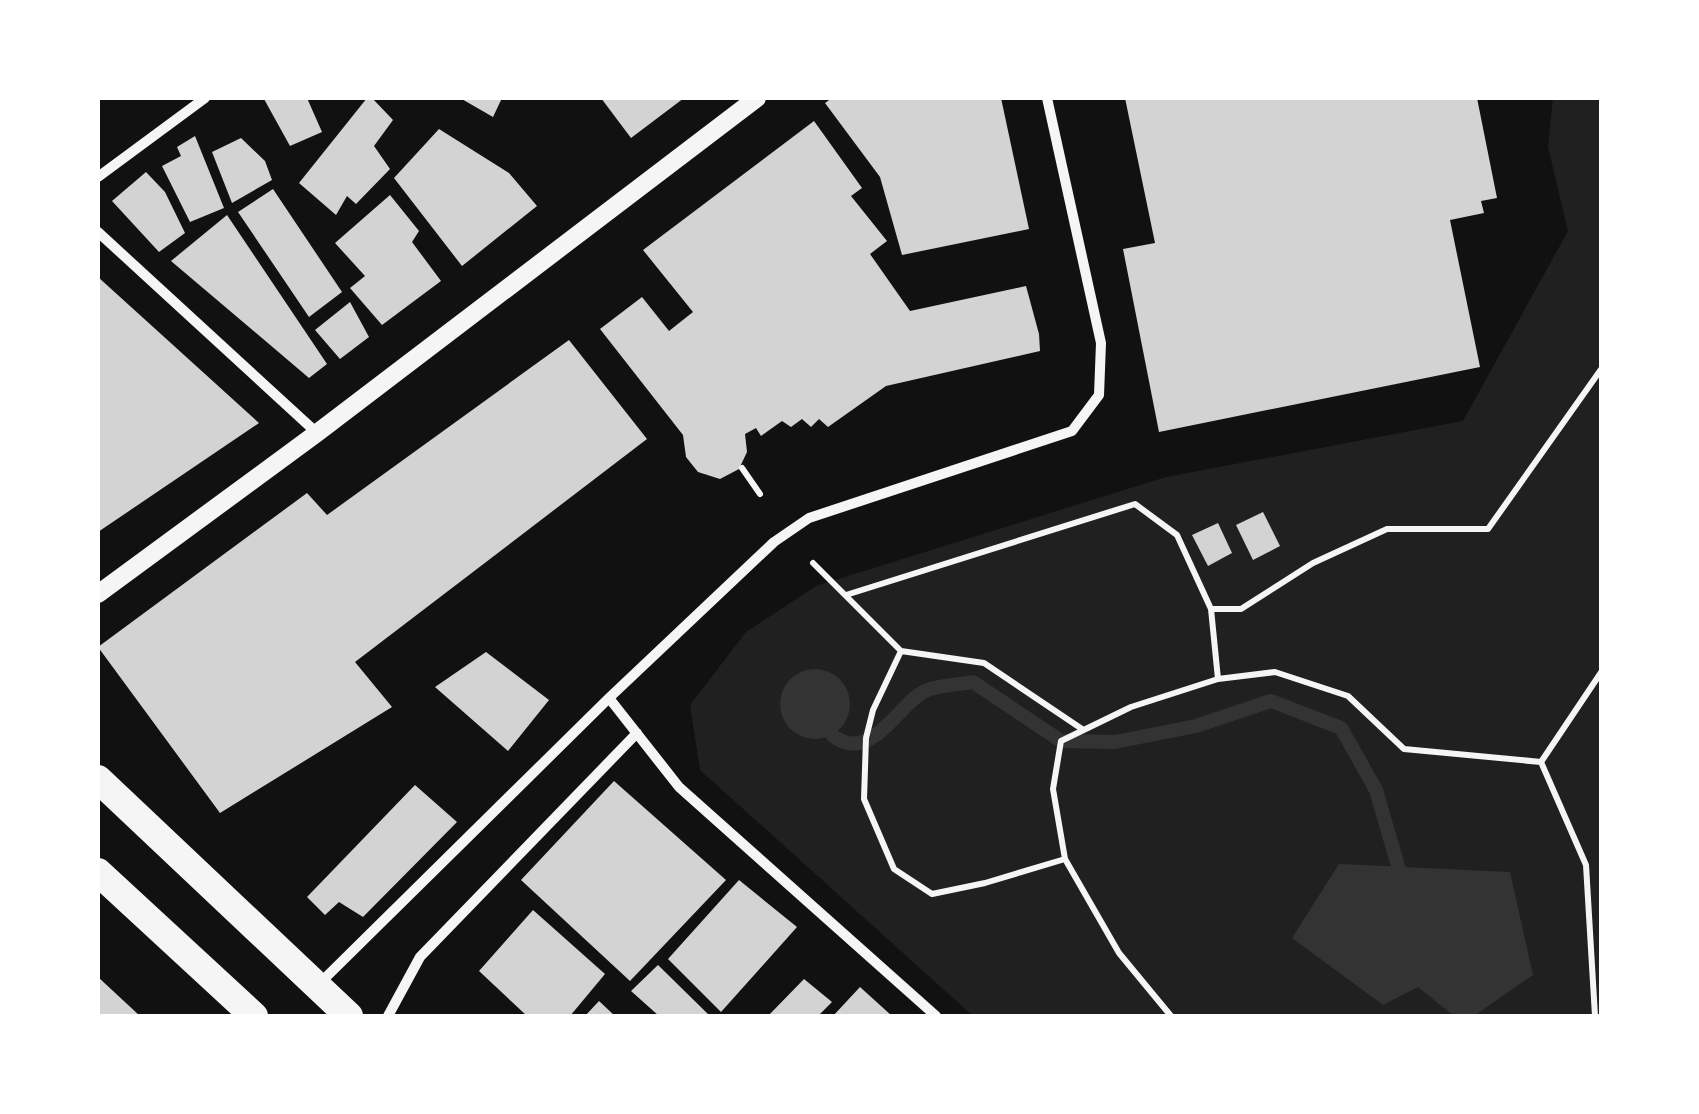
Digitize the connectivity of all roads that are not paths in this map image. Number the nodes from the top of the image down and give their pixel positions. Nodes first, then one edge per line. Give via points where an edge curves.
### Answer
1 (204, 98) edge
2 (756, 98) edge
3 (1047, 98) edge
4 (98, 177) edge
5 (98, 232) edge
6 (317, 433) junction
7 (98, 594) edge
8 (610, 698) junction
9 (638, 733) junction
10 (98, 779) edge
11 (98, 872) edge
12 (317, 985) junction
13 (254, 1016) edge
14 (349, 1016) edge
15 (388, 1016) edge
16 (936, 1016) edge

1 - 4 street
2 - 6 street
3 - 8 street via 1101,343 1100,395 1072,431 809,518 774,542
5 - 6 street
6 - 7 street
8 - 9 street
8 - 12 street
9 - 15 street via 420,956
9 - 16 street via 680,787
10 - 12 highway
11 - 13 highway
12 - 14 highway

